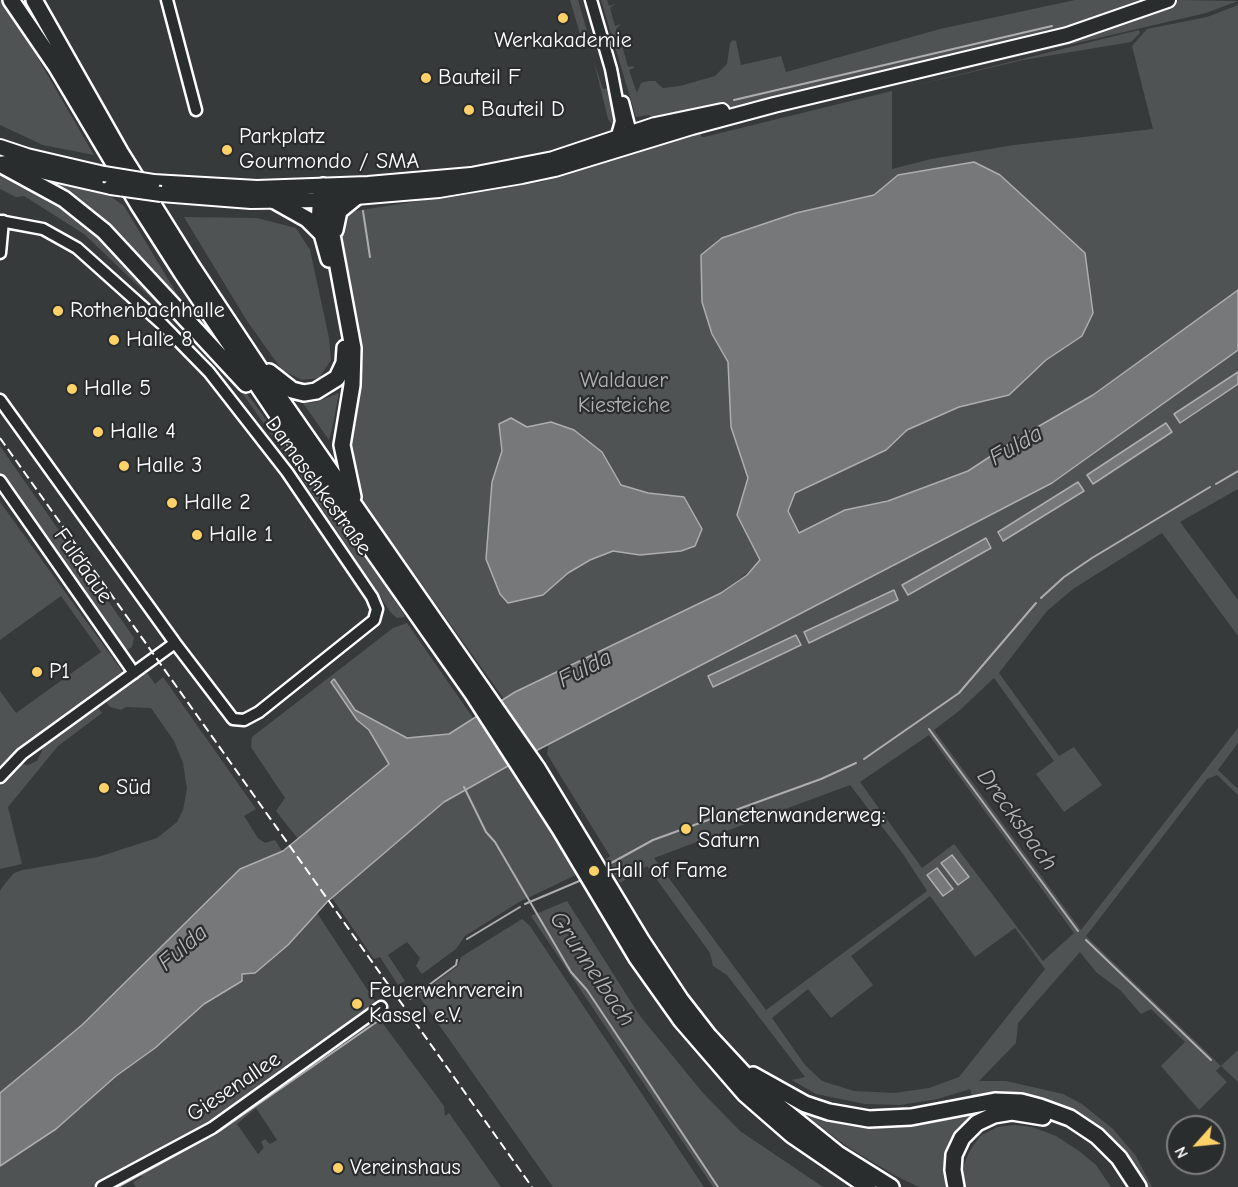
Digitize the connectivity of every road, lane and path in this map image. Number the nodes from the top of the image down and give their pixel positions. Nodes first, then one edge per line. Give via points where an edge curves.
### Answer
1 (11, 0) edge
2 (21, 0) edge
3 (34, 0) edge
4 (167, 0) edge
5 (591, 0) edge
6 (1168, 0) edge
7 (56, 66) junction
8 (611, 69) junction
9 (774, 105) junction
10 (196, 110) dead end
11 (631, 133) junction
12 (616, 139) junction
13 (0, 147) edge
14 (610, 153) junction
15 (0, 162) edge
16 (323, 196) junction
17 (355, 198) junction
18 (275, 201) junction
19 (1, 221) edge
20 (328, 236) junction
21 (0, 253) edge
22 (229, 323) junction
23 (0, 400) edge
24 (285, 426) junction
25 (0, 481) edge
26 (363, 519) junction
27 (411, 596) junction
28 (175, 644) junction
29 (134, 673) junction
30 (0, 777) edge
31 (614, 906) junction
32 (381, 1007) dead end
33 (728, 1058) junction
34 (102, 1187) edge
35 (868, 1187) edge
36 (891, 1187) edge
37 (956, 1187) edge
38 (1126, 1187) edge
39 (1138, 1187) edge

1 - 7 highway
2 - 7 highway
3 - 22 highway via 120,152
4 - 10 street
5 - 8 street
6 - 9 main road via 1067,35
7 - 24 highway via 138,204
8 - 11 street
8 - 12 street via 621,124
9 - 11 main road via 683,118
9 - 14 main road
11 - 12 main road
11 - 14 street
12 - 16 main road via 553,159
13 - 16 main road, bridge via 104,174 153,182
14 - 17 main road via 555,170 474,185
15 - 18 main road, bridge via 111,187
15 - 24 highway via 64,199 104,231
16 - 17 main road
16 - 18 main road
16 - 20 highway
17 - 20 highway via 338,213
18 - 20 highway
19 - 21 street, Damaschkestraße
19 - 28 street, Damaschkestraße via 43,229 77,248 209,372 287,472 377,609 366,629 244,720 229,716
20 - 22 highway via 345,352 342,369 333,382 310,392 286,387
20 - 26 highway via 353,348 343,456 350,488
22 - 26 highway
23 - 28 street, Damaschkestraße
24 - 27 highway
25 - 29 street, Fuldaaue
26 - 27 highway
27 - 31 highway via 537,768
28 - 29 street
29 - 30 street via 22,754
31 - 33 highway
31 - 35 highway via 681,1020 729,1076 792,1135
32 - 34 street, Giesenallee via 212,1128
33 - 36 highway via 784,1112 838,1154
33 - 39 highway via 794,1099 850,1117 901,1118 994,1101 1040,1107 1070,1118 1097,1136 1119,1158
37 - 38 highway via 952,1163 962,1138 986,1118 1012,1112 1055,1121 1078,1134 1109,1160

